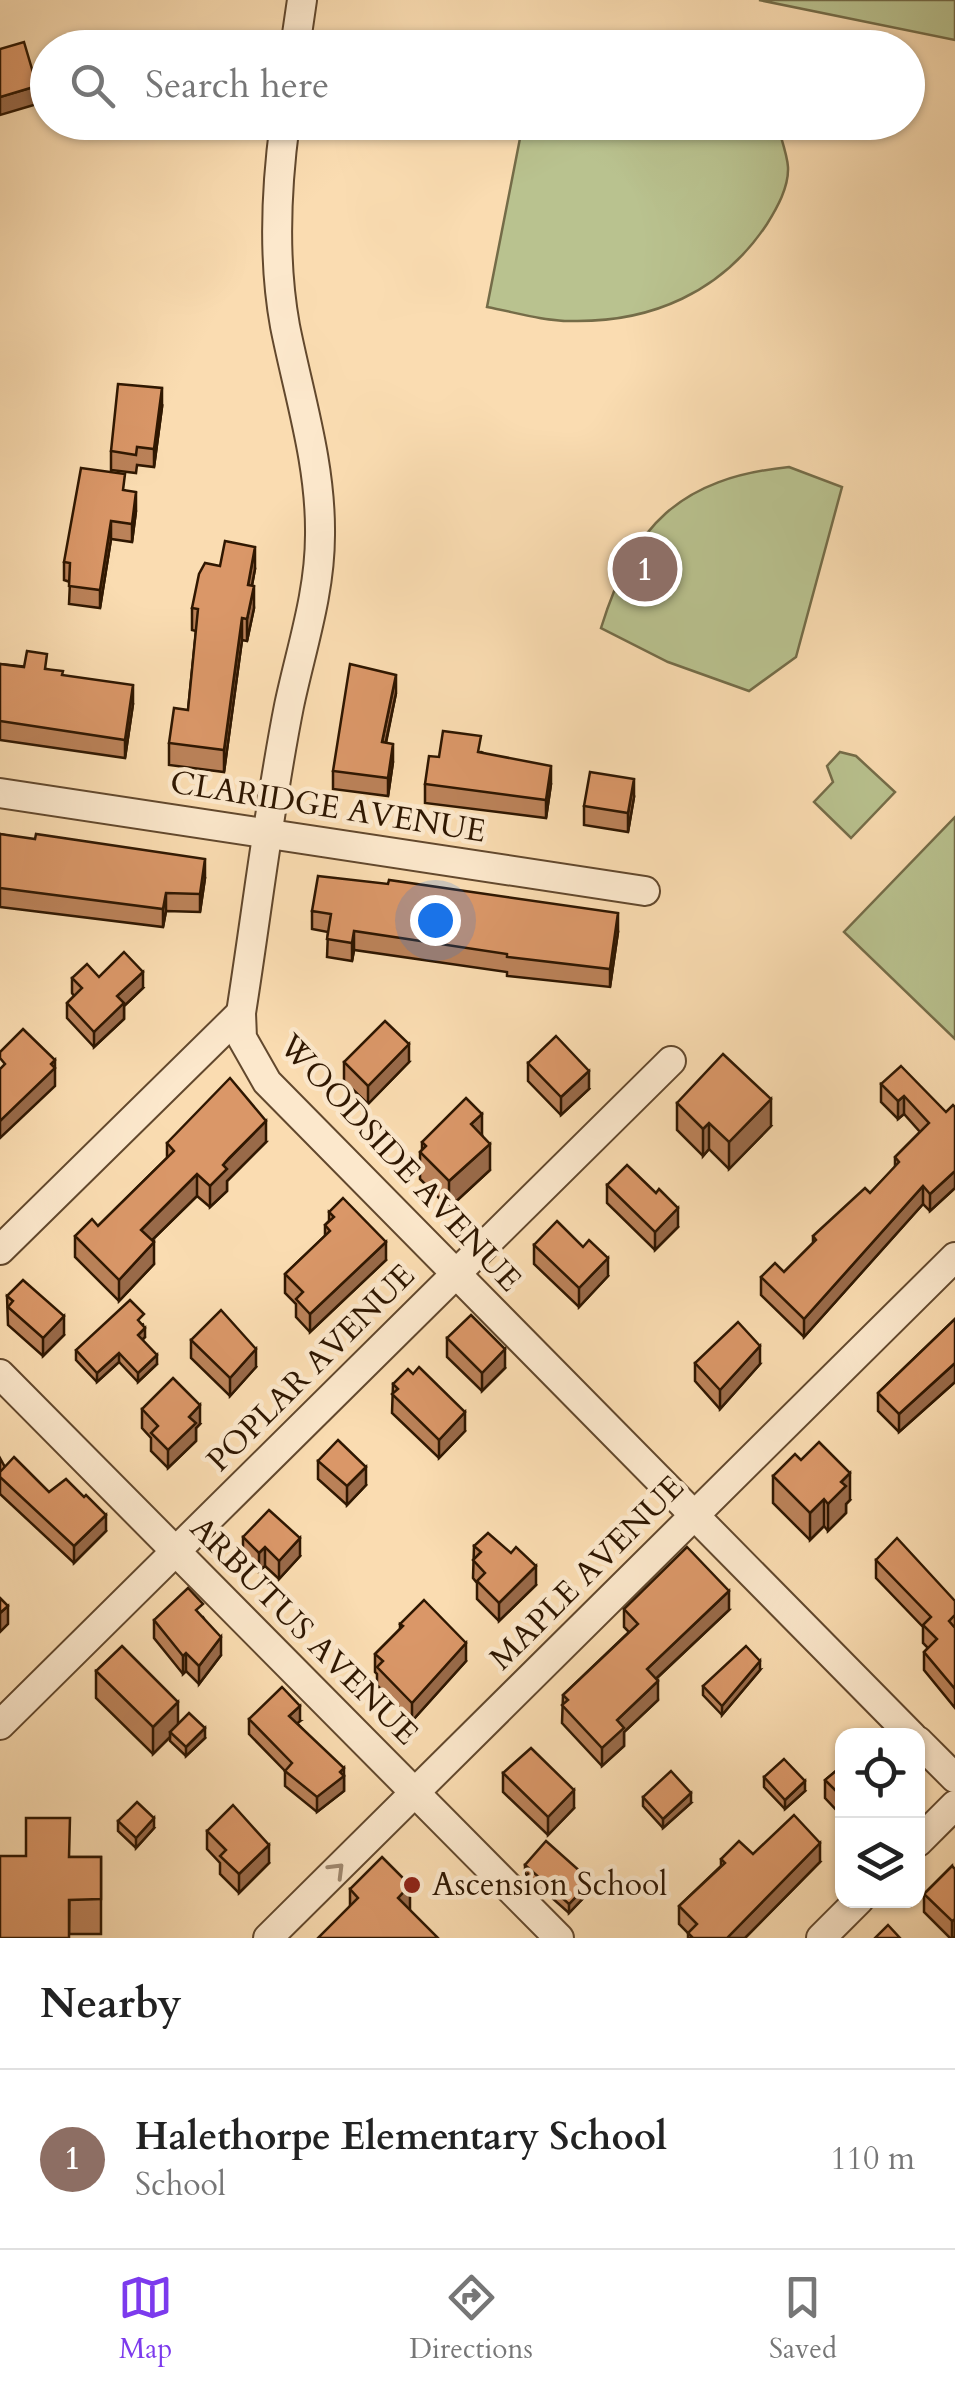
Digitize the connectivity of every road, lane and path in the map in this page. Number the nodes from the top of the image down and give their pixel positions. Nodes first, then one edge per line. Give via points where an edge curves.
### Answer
1 (302, 0) edge
2 (298, 30) edge
3 (283, 140) edge
4 (0, 794) edge
5 (268, 832) junction
6 (645, 891) dead end
7 (241, 1013) junction
8 (671, 1062) dead end
9 (0, 1250) edge
10 (955, 1257) edge
11 (456, 1274) junction
12 (0, 1374) edge
13 (693, 1517) junction
14 (176, 1552) junction
15 (0, 1725) edge
16 (904, 1728) edge
17 (925, 1748) edge
18 (955, 1778) edge
19 (415, 1793) junction
20 (955, 1805) edge
21 (925, 1835) edge
22 (851, 1908) edge
23 (268, 1938) edge
24 (559, 1938) edge
25 (821, 1938) edge

1 - 2 street
3 - 5 street, WOODSIDE AVENUE via 280,275 320,490 320,539 316,591
4 - 5 street, CLARIDGE AVENUE
5 - 6 street, CLARIDGE AVENUE
5 - 7 street, WOODSIDE AVENUE
7 - 9 street
7 - 11 street, WOODSIDE AVENUE via 242,1038 267,1082
8 - 11 street, POPLAR AVENUE
10 - 13 street, MAPLE AVENUE
11 - 13 street, WOODSIDE AVENUE
11 - 14 street, POPLAR AVENUE
12 - 14 street, ARBUTUS AVENUE
13 - 16 street, WOODSIDE AVENUE
13 - 19 street, MAPLE AVENUE
14 - 15 street, POPLAR AVENUE
14 - 19 street, ARBUTUS AVENUE
17 - 18 street
23 -> 19 street, MAPLE AVENUE
19 - 24 street, ARBUTUS AVENUE
20 - 21 street
22 - 25 street

